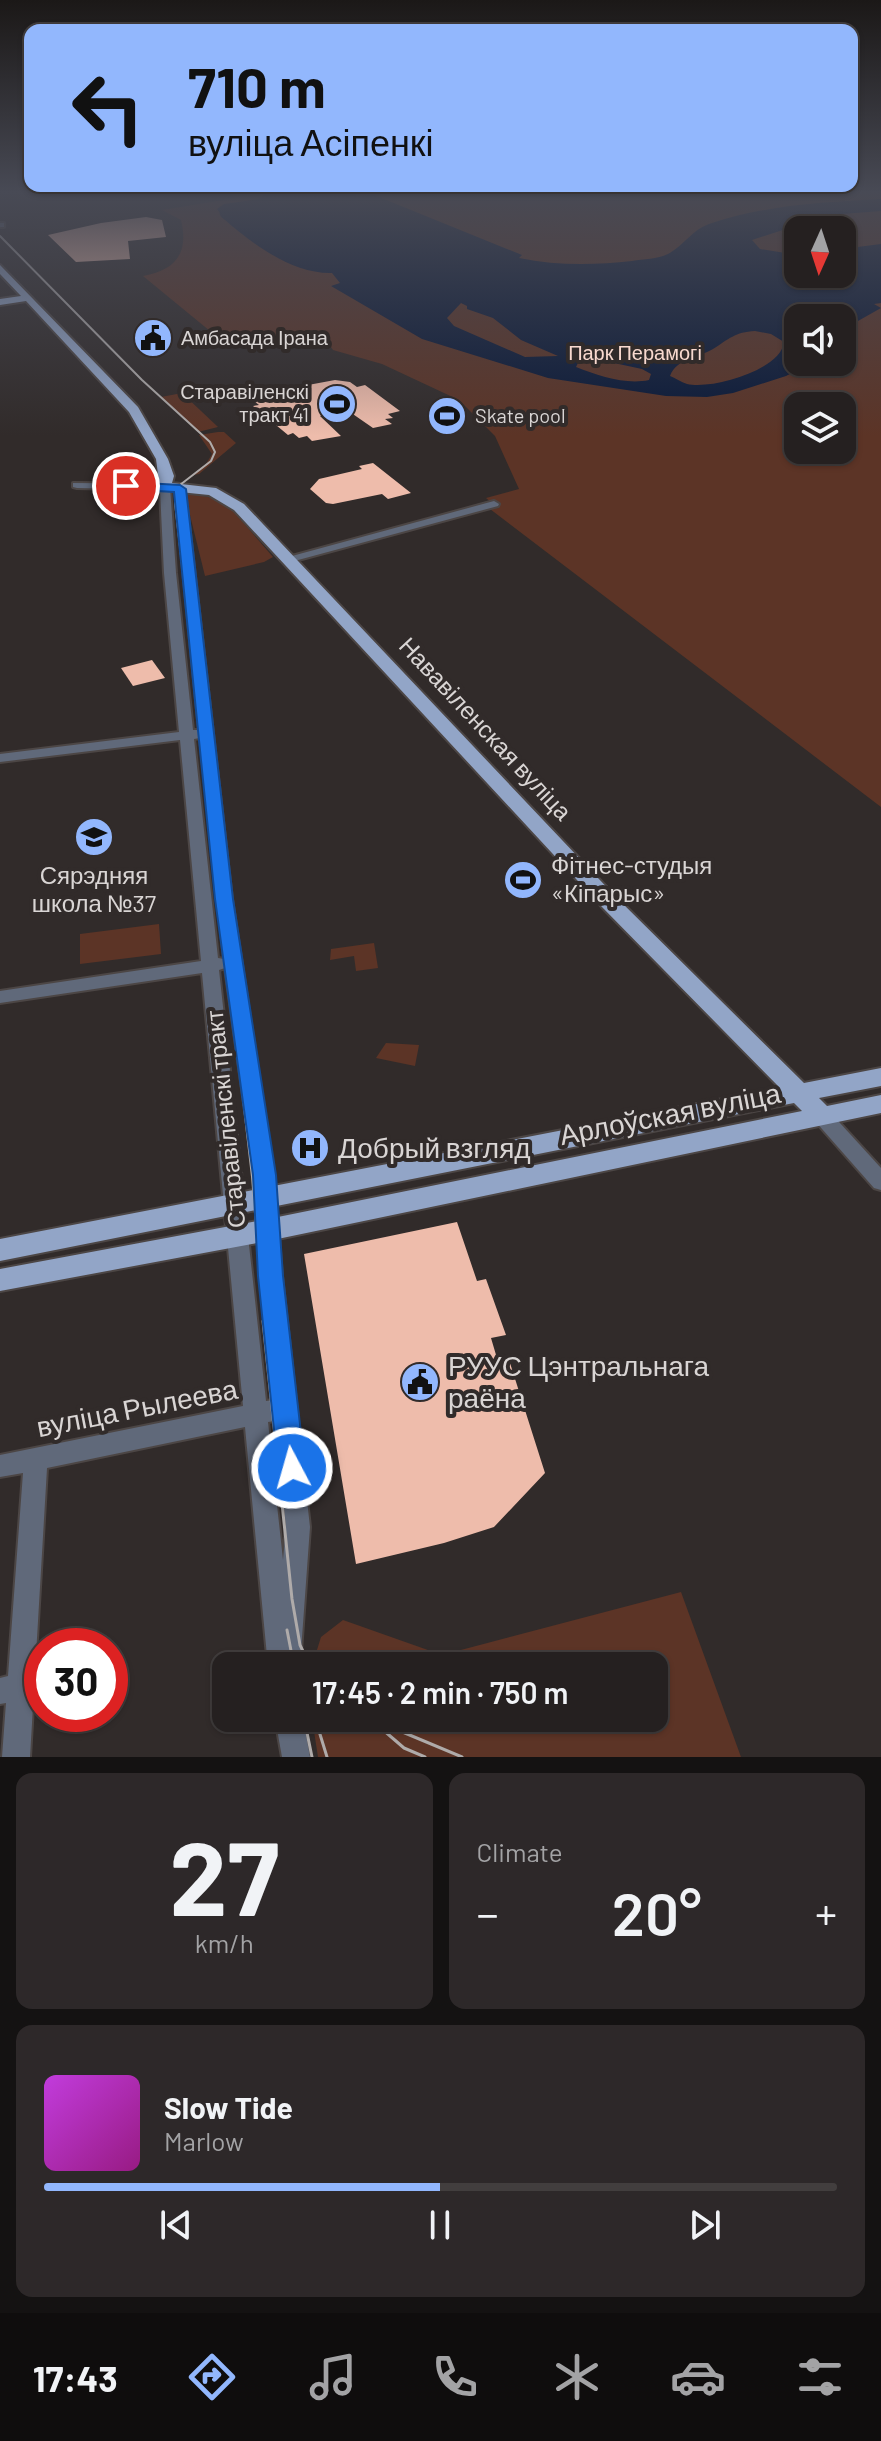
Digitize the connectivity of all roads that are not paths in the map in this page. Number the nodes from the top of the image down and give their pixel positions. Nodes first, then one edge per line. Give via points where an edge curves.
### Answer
1 (4, 272) edge
2 (28, 298) junction
3 (0, 302) edge
4 (171, 484) junction
5 (77, 485) dead end
6 (494, 504) dead end
7 (287, 559) junction
8 (206, 734) junction
9 (186, 735) junction
10 (0, 758) edge
11 (234, 962) junction
12 (211, 966) junction
13 (0, 997) edge
14 (881, 1077) edge
15 (801, 1094) junction
16 (881, 1104) edge
17 (822, 1116) junction
18 (395, 1173) junction
19 (881, 1182) edge
20 (266, 1199) junction
21 (401, 1202) junction
22 (235, 1205) junction
23 (268, 1230) junction
24 (238, 1236) junction
25 (0, 1250) edge
26 (0, 1280) edge
27 (285, 1408) junction
28 (257, 1414) junction
29 (36, 1458) junction
30 (0, 1466) edge
31 (282, 1652) edge
32 (285, 1652) edge
33 (10, 1688) edge
34 (292, 1732) edge
35 (16, 1757) edge
36 (296, 1757) edge

1 - 2 main road, Старавіленскі тракт
2 - 3 main road
2 - 4 main road, Старавіленскі тракт via 134,410
4 - 5 street
4 - 7 main road, Нававіленская вуліца via 230,497
4 - 8 street, Старавіленскі тракт
4 - 9 street, Старавіленскі тракт via 170,573
6 - 7 street
7 - 15 main road, Нававіленская вуліца via 598,891
8 - 9 street
8 - 11 street, Старавіленскі тракт
9 - 10 street
9 - 12 street, Старавіленскі тракт
11 - 12 street
11 - 20 street, Старавіленскі тракт
12 - 13 street
12 - 22 street, Старавіленскі тракт
14 - 15 main road, Арлоўская вуліца
15 - 17 main road, Нававіленская вуліца
15 - 18 main road, Арлоўская вуліца
16 - 17 main road, Арлоўская вуліца
17 - 19 street, Нававіленская вуліца
17 - 21 main road, Арлоўская вуліца
18 - 20 main road, Арлоўская вуліца
18 - 21 main road via 382,1188 390,1199
20 - 22 main road, Арлоўская вуліца
20 - 23 street, Старавіленскі тракт
21 - 23 main road, Арлоўская вуліца
22 - 24 street, Старавіленскі тракт
22 - 25 main road, Арлоўская вуліца
23 - 24 main road, Арлоўская вуліца
23 - 27 street, Старавіленскі тракт
24 - 26 main road, Арлоўская вуліца
24 - 28 street, Старавіленскі тракт
27 - 28 street, вуліца Рылеева
27 - 32 street, Старавіленскі тракт via 298,1527
28 - 29 street, вуліца Рылеева
28 - 31 street, Старавіленскі тракт
29 - 30 street, вуліца Рылеева
29 - 33 street
33 - 35 street
34 - 36 street

